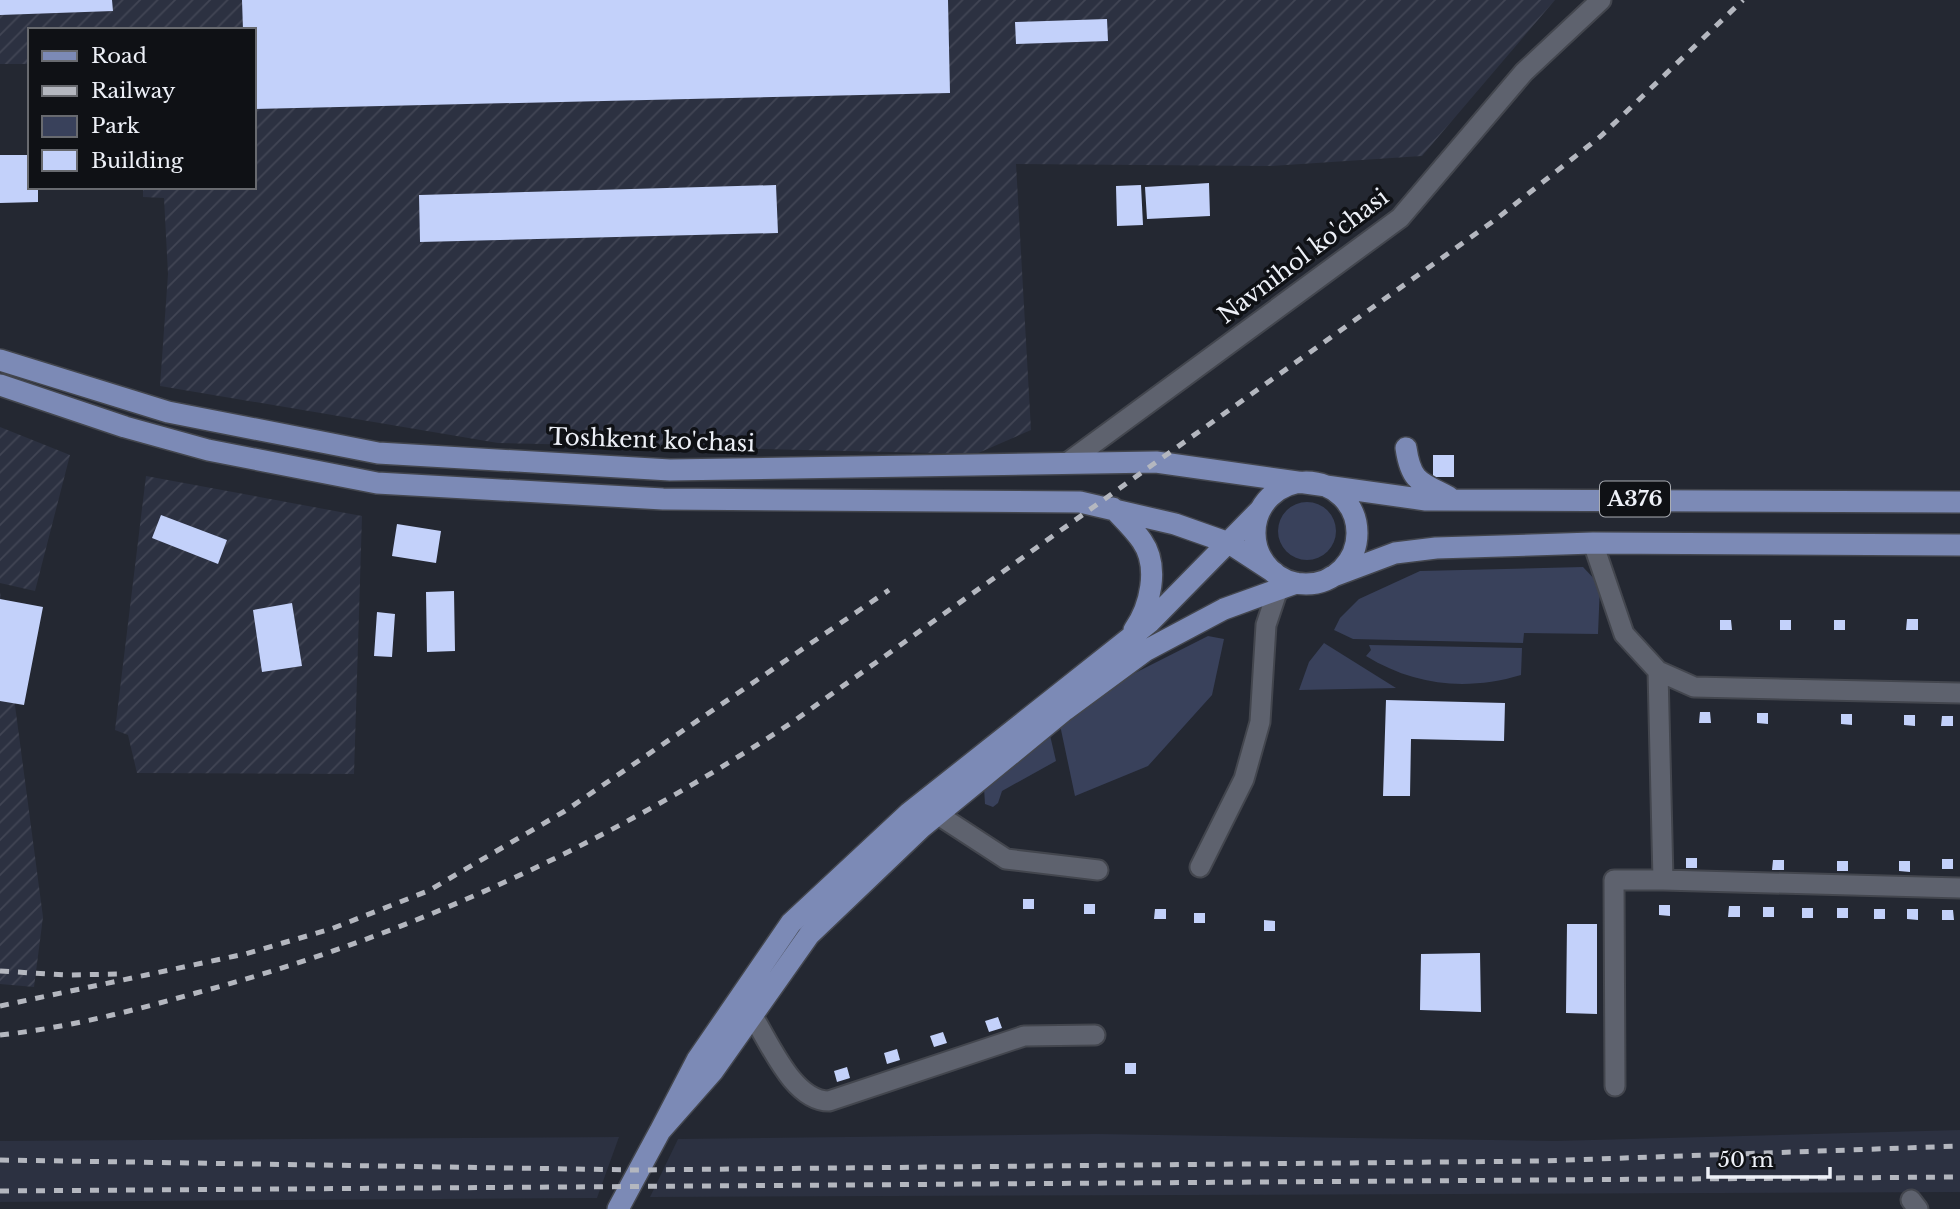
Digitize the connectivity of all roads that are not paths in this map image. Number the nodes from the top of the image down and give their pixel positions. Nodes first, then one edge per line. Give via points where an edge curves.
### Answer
1 (1601, 0) edge
2 (0, 360) edge
3 (0, 385) edge
4 (1406, 448) dead end
5 (1067, 463) junction
6 (1312, 482) junction
7 (1457, 501) junction
8 (1960, 502) edge
9 (1113, 508) junction
10 (1261, 509) junction
11 (1229, 543) junction
12 (1593, 543) junction
13 (1960, 545) edge
14 (1331, 578) junction
15 (1283, 582) junction
16 (1125, 642) junction
17 (1658, 671) junction
18 (1960, 693) edge
19 (932, 806) junction
20 (1200, 867) dead end
21 (1098, 870) dead end
22 (1663, 880) junction
23 (1960, 888) edge
24 (752, 1015) junction
25 (1095, 1035) dead end
26 (1615, 1086) dead end
27 (660, 1131) junction
28 (618, 1209) edge

1 - 5 street, Navnihol ko'chasi via 1524,72 1399,218
2 - 5 main road, Toshkent ko'chasi via 168,412 378,453 670,470
3 - 9 main road via 208,450 377,483 663,499 1080,502
4 - 7 main road via 1409,467 1418,481
5 - 6 main road, Toshkent ko'chasi via 1156,462
6 - 7 main road, A376 via 1401,498
6 - 10 main road via 1288,485 1268,498
6 - 14 main road via 1340,494 1356,521 1353,554
7 - 8 main road, A376
9 - 11 main road
9 - 16 main road via 1143,542 1150,567 1149,599
10 - 11 main road
10 - 15 main road via 1255,537 1258,550
11 - 15 main road
11 - 16 main road
12 - 13 main road
12 - 14 main road via 1395,552
12 - 17 street via 1624,634
14 - 15 main road
15 - 19 main road via 1193,623 1145,651
15 - 20 street via 1266,625 1260,722 1244,779
16 - 19 main road
17 - 18 street via 1694,687
17 - 22 street
19 - 21 street via 1006,859
19 - 24 main road via 809,935
19 - 27 main road via 791,923 697,1060
22 - 23 street
22 - 26 street via 1614,880
24 - 25 street via 800,1092 816,1101 829,1101 1024,1036
24 - 27 main road via 713,1071
27 - 28 main road

